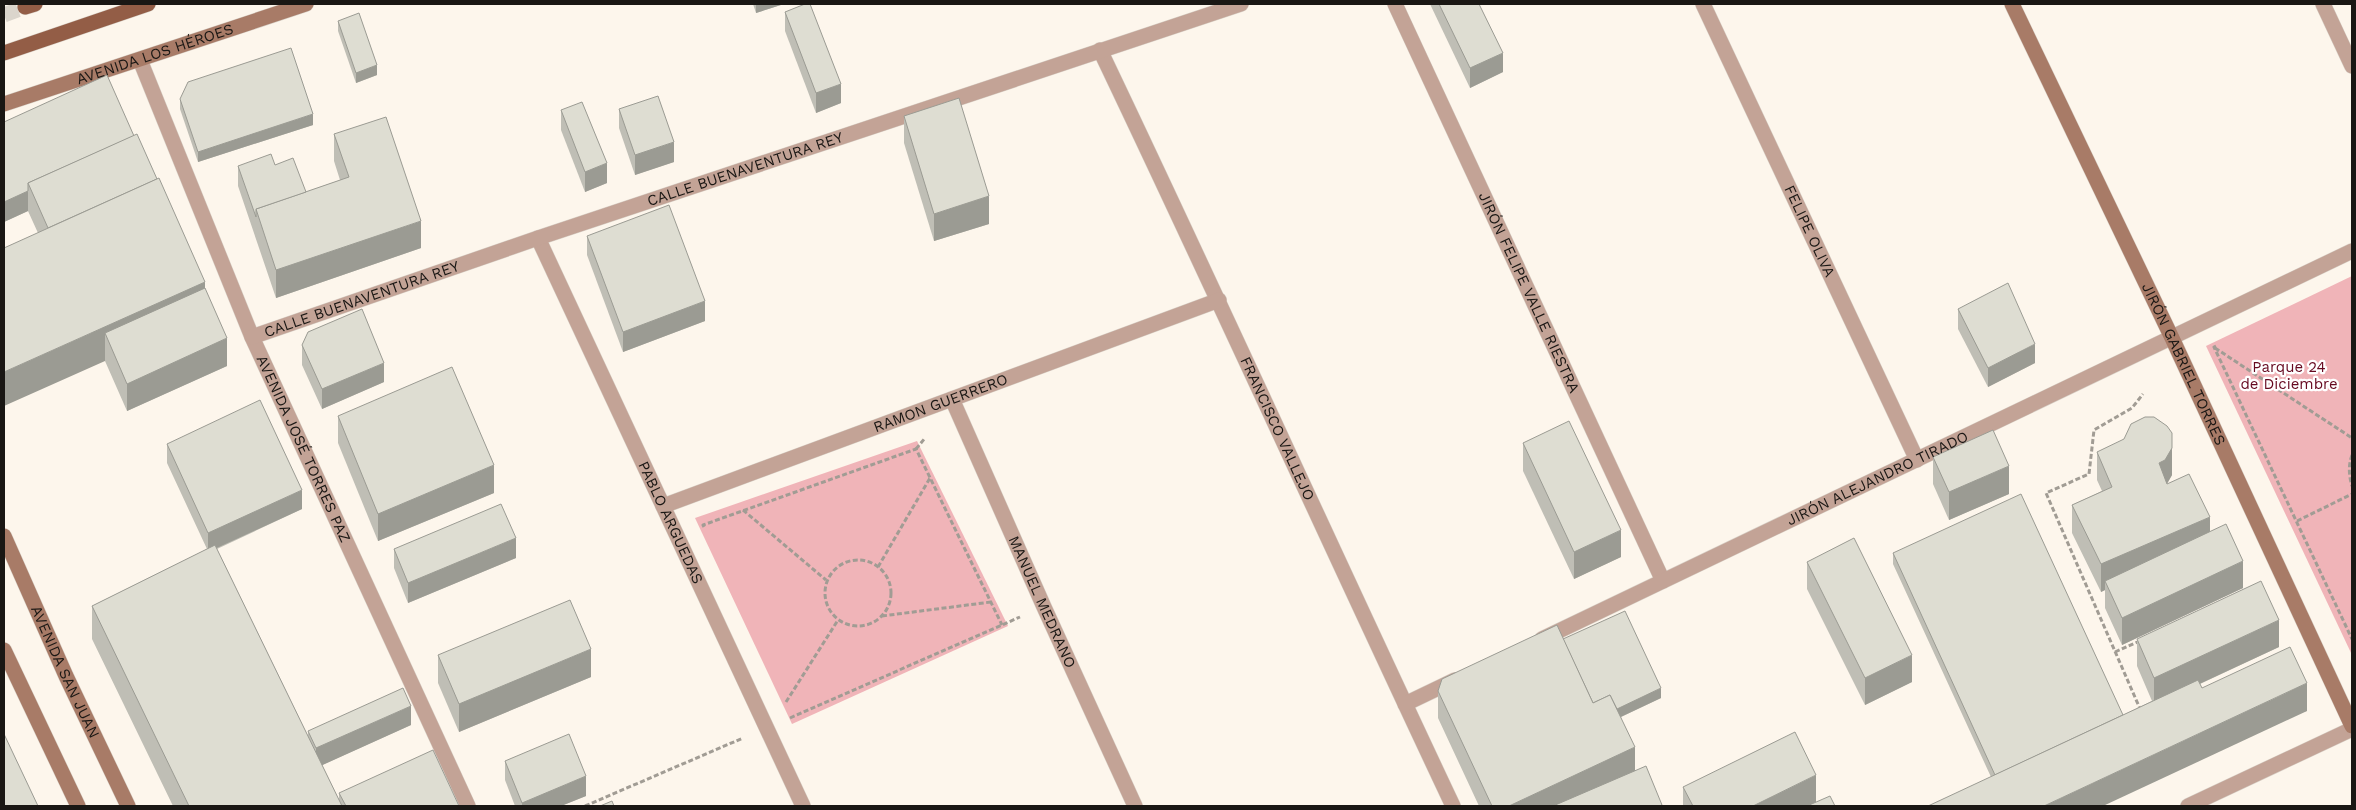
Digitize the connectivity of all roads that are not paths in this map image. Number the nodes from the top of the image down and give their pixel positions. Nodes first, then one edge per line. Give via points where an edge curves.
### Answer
1 (148, 4) edge
2 (306, 4) edge
3 (1241, 4) edge
4 (1395, 4) edge
5 (1703, 4) edge
6 (2012, 4) edge
7 (2323, 4) edge
8 (1100, 50) junction
9 (4, 53) edge
10 (140, 60) junction
11 (2352, 66) edge
12 (4, 104) edge
13 (538, 238) junction
14 (2352, 251) edge
15 (1219, 300) junction
16 (252, 337) junction
17 (2172, 338) junction
18 (952, 399) junction
19 (1917, 460) junction
20 (663, 506) junction
21 (4, 536) edge
22 (1663, 581) junction
23 (1530, 645) edge
24 (4, 650) edge
25 (1467, 675) edge
26 (1405, 704) junction
27 (2352, 728) edge
28 (78, 806) edge
29 (128, 806) edge
30 (468, 806) edge
31 (803, 806) edge
32 (1135, 806) edge
33 (1453, 806) edge
34 (2188, 806) edge

1 - 9 main road
2 - 10 street, AVENIDA LOS HÉROES
3 - 8 street, CALLE BUENAVENTURA REY
4 - 22 street, JIRÓN FELIPE VALLE RIESTRA
5 - 19 street, FELIPE OLIVA
6 - 17 street, JIRÓN GABRIEL TORRES
7 - 11 street
8 - 13 street, CALLE BUENAVENTURA REY
8 - 15 street, FRANCISCO VALLEJO
10 - 12 street, AVENIDA LOS HÉROES
10 - 16 street, AVENIDA JOSÉ TORRES PAZ
13 - 16 street, CALLE BUENAVENTURA REY
13 - 20 street, PABLO ARGUEDAS
14 - 17 street, JIRÓN ALEJANDRO TIRADO
15 - 18 street, RAMON GUERRERO
15 - 26 street, FRANCISCO VALLEJO
16 - 30 street, AVENIDA JOSÉ TORRES PAZ
17 - 19 street, JIRÓN ALEJANDRO TIRADO
17 - 27 street, JIRÓN GABRIEL TORRES
18 - 20 street, RAMON GUERRERO
18 - 32 street, MANUEL MEDRANO
19 - 22 street, JIRÓN ALEJANDRO TIRADO
20 - 31 street, PABLO ARGUEDAS
21 - 29 street, AVENIDA SAN JUAN
22 - 23 street, JIRÓN ALEJANDRO TIRADO
24 - 28 street
25 - 26 street
26 - 33 street, FRANCISCO VALLEJO
27 - 34 street

